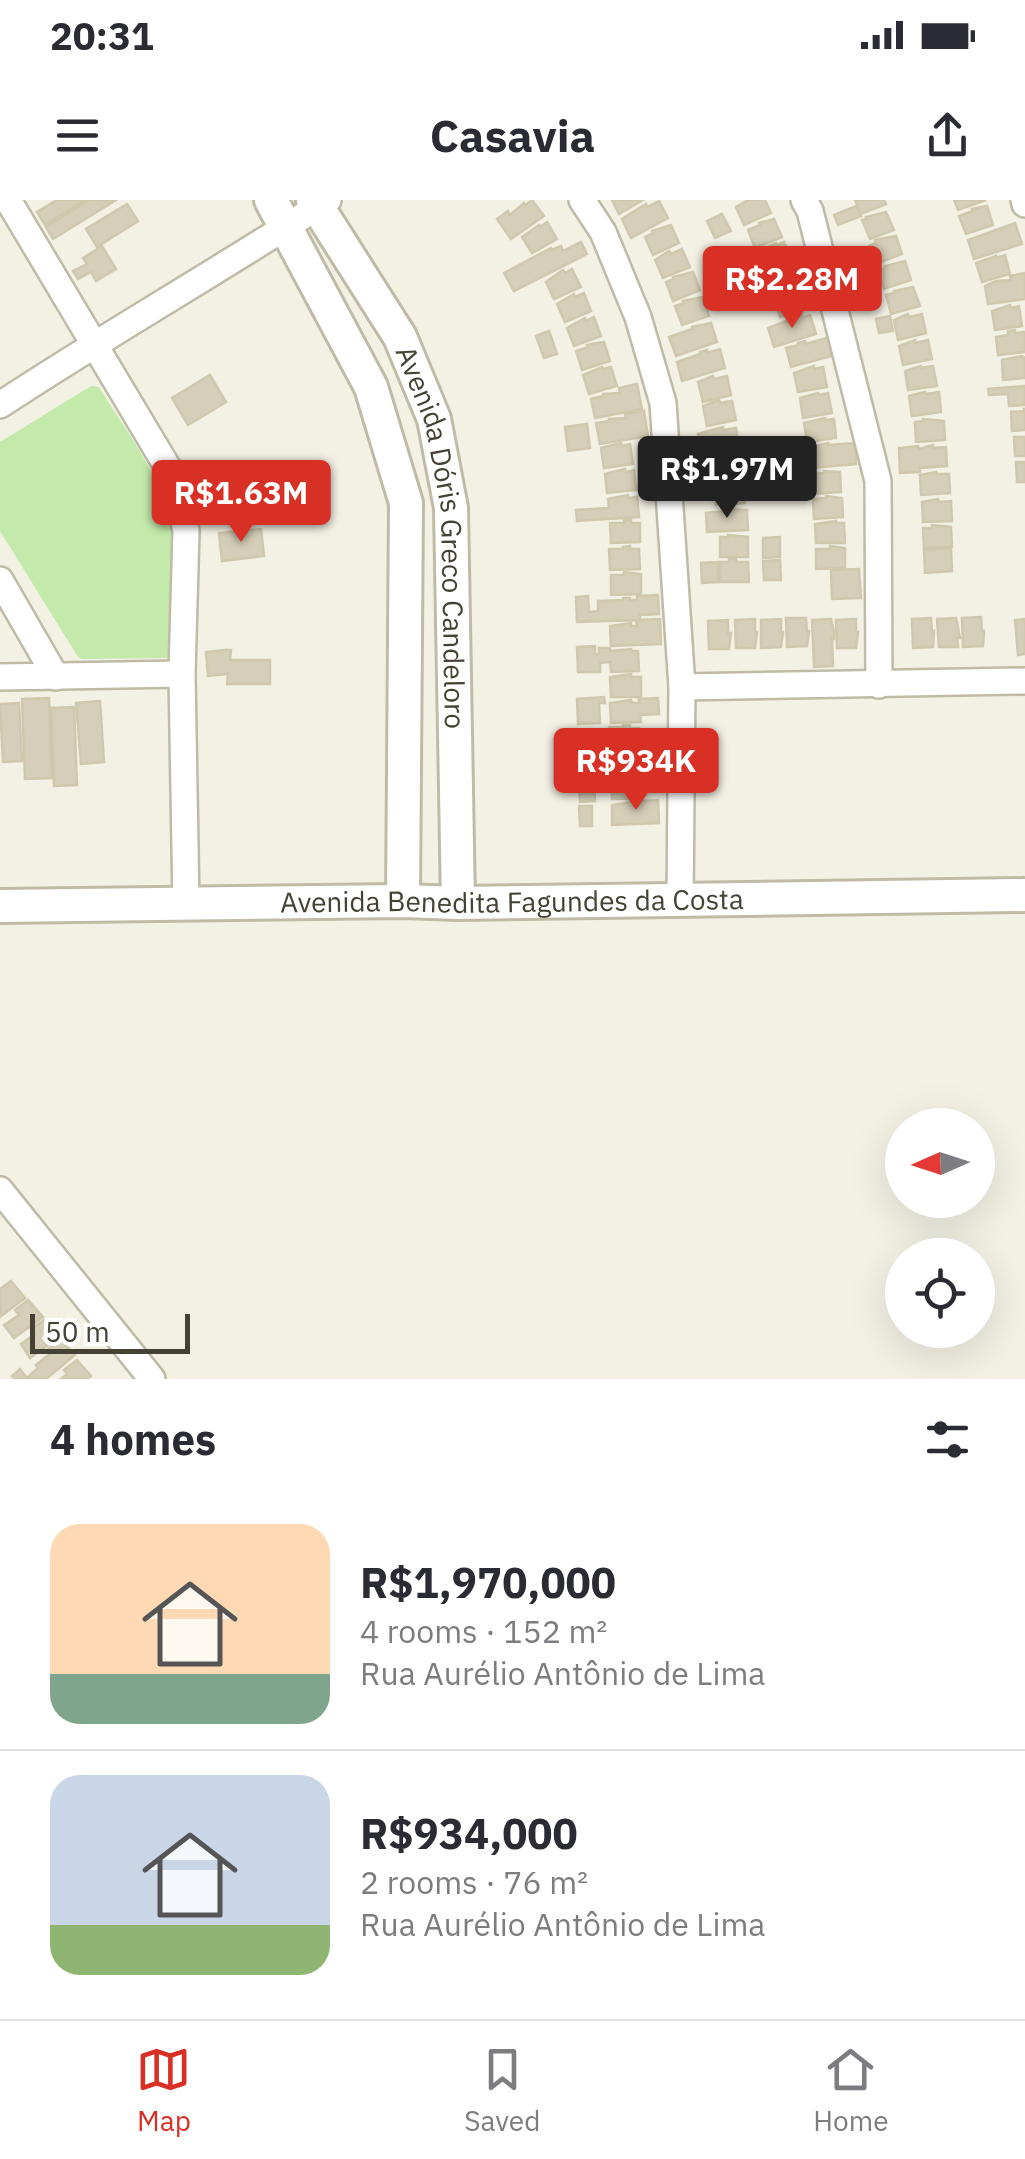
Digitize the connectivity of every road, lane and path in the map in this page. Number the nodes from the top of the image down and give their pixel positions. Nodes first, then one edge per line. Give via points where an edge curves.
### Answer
1 (8, 200) edge
2 (582, 200) edge
3 (804, 200) edge
4 (319, 202) edge
5 (279, 214) edge
6 (95, 343) junction
7 (0, 405) edge
8 (0, 580) edge
9 (182, 674) junction
10 (0, 677) edge
11 (56, 677) junction
12 (1025, 681) edge
13 (879, 685) junction
14 (682, 687) junction
15 (1025, 895) edge
16 (680, 900) junction
17 (403, 901) junction
18 (458, 903) junction
19 (0, 906) edge
20 (186, 906) junction
21 (0, 1190) edge
22 (152, 1379) edge

1 - 6 street
2 - 14 street via 603,232 638,317 663,403
3 - 13 street via 878,481
4 - 5 street
4 - 18 street, Avenida Dóris Greco Candeloro via 400,337 434,419 451,508
5 - 6 street
5 - 17 street, Avenida Dóris Greco Candeloro via 371,387 406,503
6 - 7 street
6 - 9 street via 174,478 186,531
8 - 11 street
9 - 11 street
9 - 20 street
10 - 11 street
12 - 13 street
13 - 14 street
14 - 16 street
15 - 16 street, Avenida Benedita Fagundes da Costa
16 - 18 street, Avenida Benedita Fagundes da Costa
17 - 18 street, Avenida Benedita Fagundes da Costa
17 - 20 street, Avenida Benedita Fagundes da Costa
19 - 20 street, Avenida Benedita Fagundes da Costa
21 - 22 street

